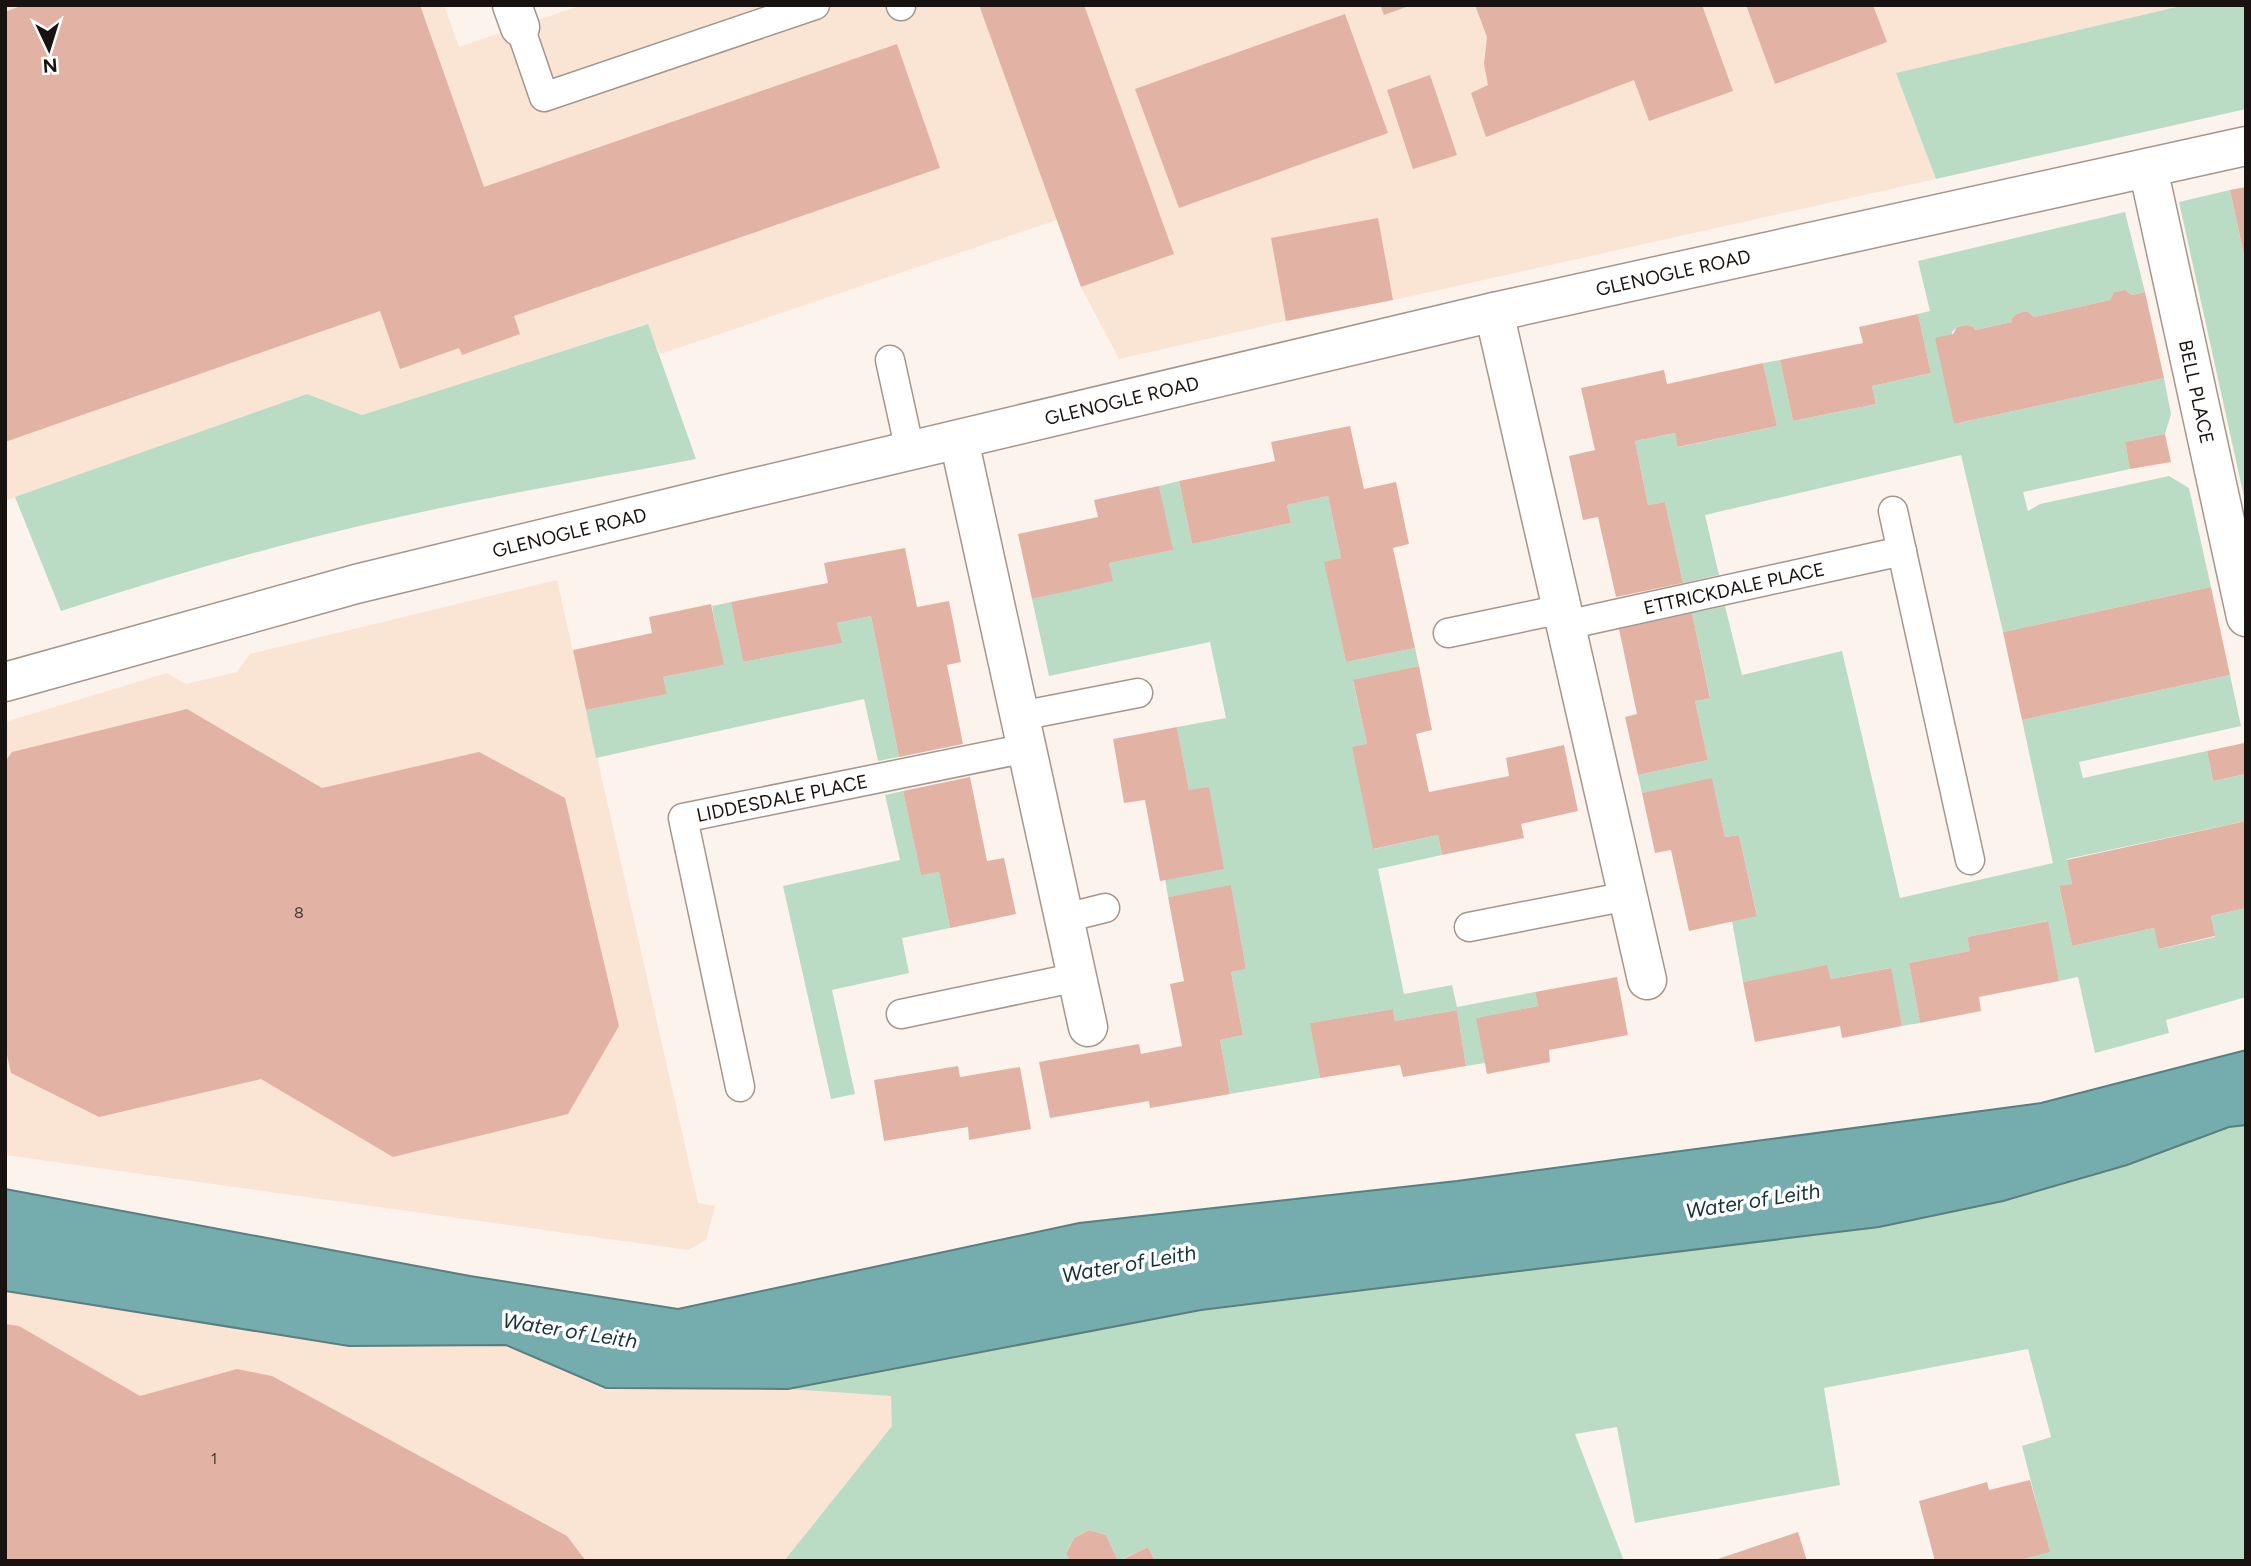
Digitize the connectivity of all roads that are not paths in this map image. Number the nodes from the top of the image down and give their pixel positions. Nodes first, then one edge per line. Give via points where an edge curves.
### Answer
1 (815, 5) edge
2 (516, 16) edge
3 (2246, 146) edge
4 (2148, 168) junction
5 (1494, 312) junction
6 (890, 360) dead end
7 (959, 440) junction
8 (910, 452) junction
9 (1893, 511) dead end
10 (1902, 551) junction
11 (1564, 617) junction
12 (2246, 617) edge
13 (1448, 634) dead end
14 (5, 682) edge
15 (1138, 693) dead end
16 (1023, 732) junction
17 (1970, 860) dead end
18 (1628, 896) junction
19 (1105, 908) dead end
20 (1065, 918) junction
21 (1469, 927) dead end
22 (1077, 976) junction
23 (1647, 980) dead end
24 (901, 1014) dead end
25 (1088, 1027) dead end
26 (740, 1087) dead end

1 - 2 lane via 544,97
3 - 4 street, GLENOGLE ROAD
4 - 5 street, GLENOGLE ROAD
4 - 12 street, BELL PLACE
5 - 7 street, GLENOGLE ROAD
5 - 11 street
6 - 8 lane
7 - 8 street, GLENOGLE ROAD
7 - 16 street
8 - 14 street, GLENOGLE ROAD via 356,584
9 - 10 lane
10 - 11 lane, ETTRICKDALE PLACE
10 - 17 lane
11 - 13 lane, ETTRICKDALE PLACE
11 - 18 street
15 - 16 lane, LIDDESDALE PLACE
16 - 20 street
16 - 26 lane, LIDDESDALE PLACE via 683,818
18 - 21 lane
18 - 23 street
19 - 20 lane
20 - 22 street
22 - 24 lane
22 - 25 street

